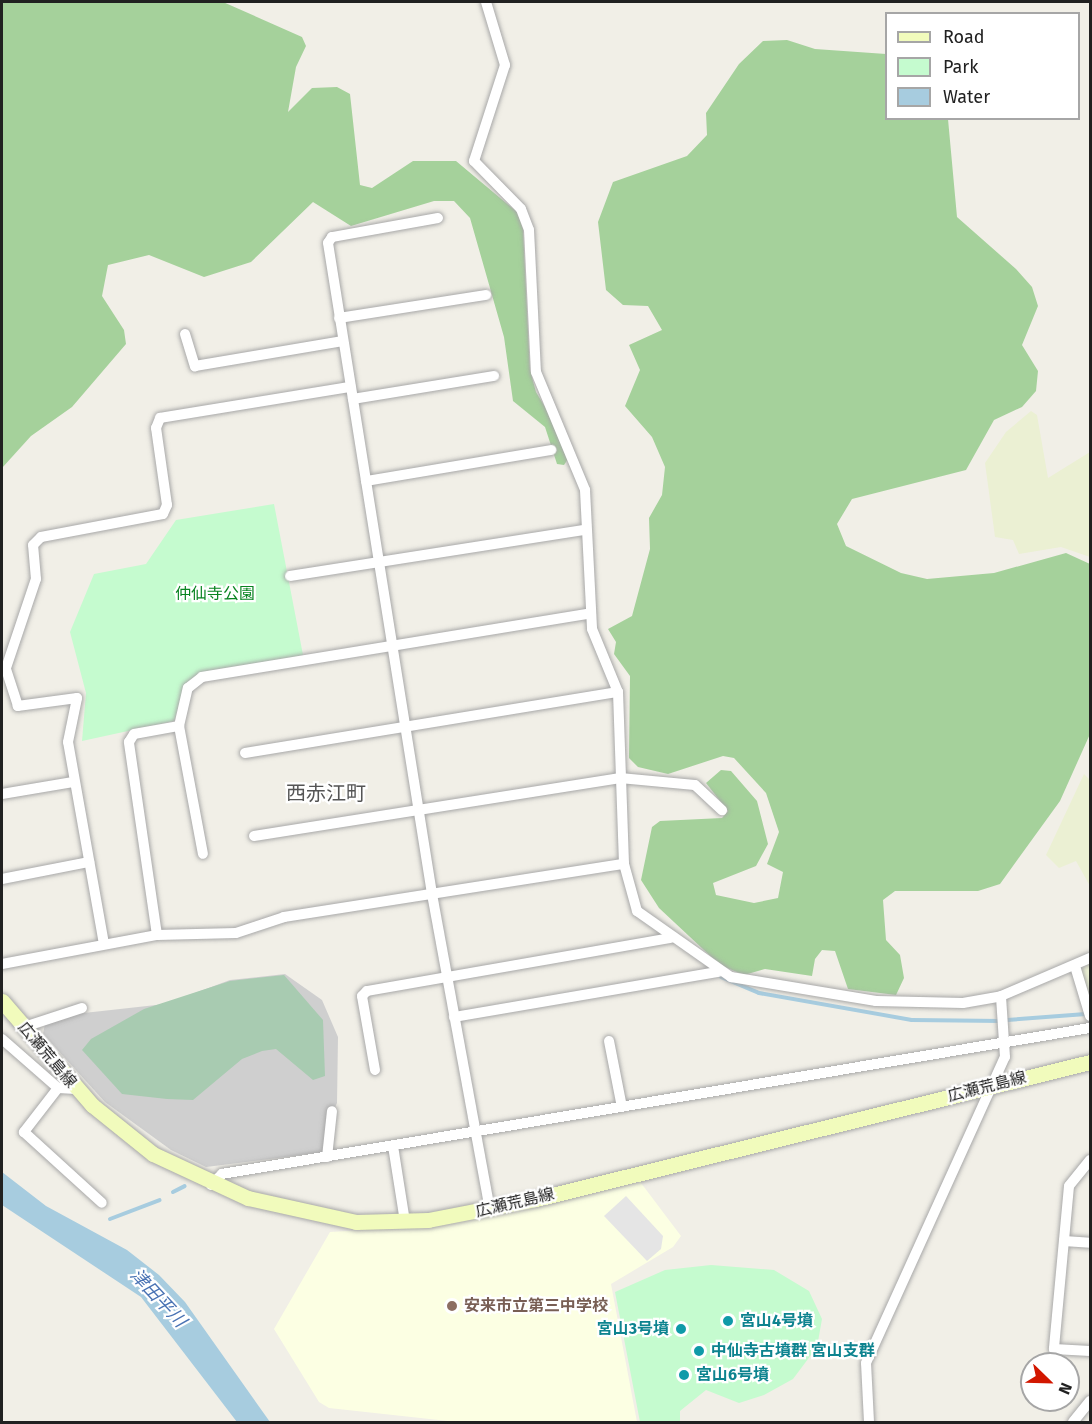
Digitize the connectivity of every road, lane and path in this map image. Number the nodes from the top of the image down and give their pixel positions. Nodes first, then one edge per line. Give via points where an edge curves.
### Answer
1 (486, 2) edge
2 (438, 218) dead end
3 (486, 295) dead end
4 (339, 318) junction
5 (185, 334) dead end
6 (343, 341) junction
7 (494, 376) dead end
8 (351, 387) junction
9 (353, 399) junction
10 (551, 450) dead end
11 (366, 481) junction
12 (583, 530) dead end
13 (379, 563) junction
14 (290, 576) dead end
15 (591, 613) junction
16 (391, 645) junction
17 (618, 692) junction
18 (179, 726) junction
19 (405, 726) junction
20 (245, 753) dead end
21 (620, 778) junction
22 (73, 782) junction
23 (2, 794) edge
24 (419, 810) junction
25 (722, 810) dead end
26 (254, 836) dead end
27 (203, 854) dead end
28 (89, 862) junction
29 (624, 864) junction
30 (2, 879) edge
31 (432, 894) junction
32 (157, 935) junction
33 (670, 938) junction
34 (104, 944) junction
35 (1090, 958) edge
36 (2, 964) edge
37 (1075, 966) junction
38 (718, 972) junction
39 (446, 976) junction
40 (1000, 996) junction
41 (2, 1000) edge
42 (82, 1008) dead end
43 (1090, 1016) edge
44 (454, 1017) junction
45 (24, 1027) junction
46 (1090, 1028) edge
47 (2, 1039) edge
48 (609, 1041) dead end
49 (1007, 1042) junction
50 (1090, 1062) edge
51 (375, 1070) dead end
52 (996, 1085) junction
53 (58, 1088) junction
54 (76, 1089) junction
55 (622, 1107) junction
56 (332, 1111) dead end
57 (474, 1129) junction
58 (393, 1146) junction
59 (327, 1157) junction
60 (1090, 1160) edge
61 (211, 1185) junction
62 (102, 1203) dead end
63 (490, 1209) junction
64 (405, 1222) junction
65 (1064, 1241) junction
66 (1090, 1243) edge
67 (1090, 1351) edge
68 (1090, 1401) edge
69 (869, 1422) edge
70 (1073, 1422) edge

1 - 15 street via 505,65 474,161 521,209 530,230 536,372 585,490
2 - 4 street via 328,239
3 - 4 street
4 - 6 street
5 - 6 street via 195,366
6 - 8 street
7 - 9 street
8 - 9 street
8 - 22 street via 160,418 156,428 167,505 163,514 34,542 36,579 6,668 18,706 77,698 68,742
9 - 11 street
10 - 11 street
11 - 13 street
12 - 13 street
13 - 14 street
13 - 16 street
15 - 16 street
15 - 17 street via 595,639 610,663
16 - 18 street via 202,677 188,688
16 - 19 street
17 - 19 street
17 - 21 street
18 - 27 street
18 - 32 street via 134,734 129,742
19 - 20 street
19 - 24 street
21 - 24 street
21 - 25 street via 695,785
21 - 29 street
22 - 23 street
22 - 28 street
24 - 26 street
24 - 31 street
28 - 30 street
28 - 34 street
29 - 31 street
29 - 33 street via 637,911
31 - 32 street via 284,917 236,933
31 - 39 street
32 - 34 street
33 - 38 street
33 - 39 street
34 - 36 street
35 - 37 street
37 - 40 street
37 - 43 street
38 - 40 street via 912,1005
38 - 44 street
39 - 44 street
39 - 51 street via 362,996
40 - 49 street
41 - 45 main road, 広瀬荒島線
42 - 45 street
44 - 57 street
45 - 54 main road, 広瀬荒島線
46 - 49 street
47 - 53 street
48 - 55 street
49 - 52 street
49 - 55 street
50 - 52 main road, 広瀬荒島線
52 - 63 main road, 広瀬荒島線
52 - 69 street via 866,1363
53 - 54 street
53 - 62 street via 24,1132
54 - 61 main road, 広瀬荒島線 via 132,1139
55 - 57 street
56 - 59 street
57 - 58 street
57 - 63 street
58 - 59 street
58 - 64 street
59 - 61 street via 222,1174
60 - 65 street via 1069,1186
61 - 64 main road, 広瀬荒島線 via 283,1210 356,1222
63 - 64 main road, 広瀬荒島線
65 - 66 street
65 - 67 street via 1054,1349
68 - 70 street

